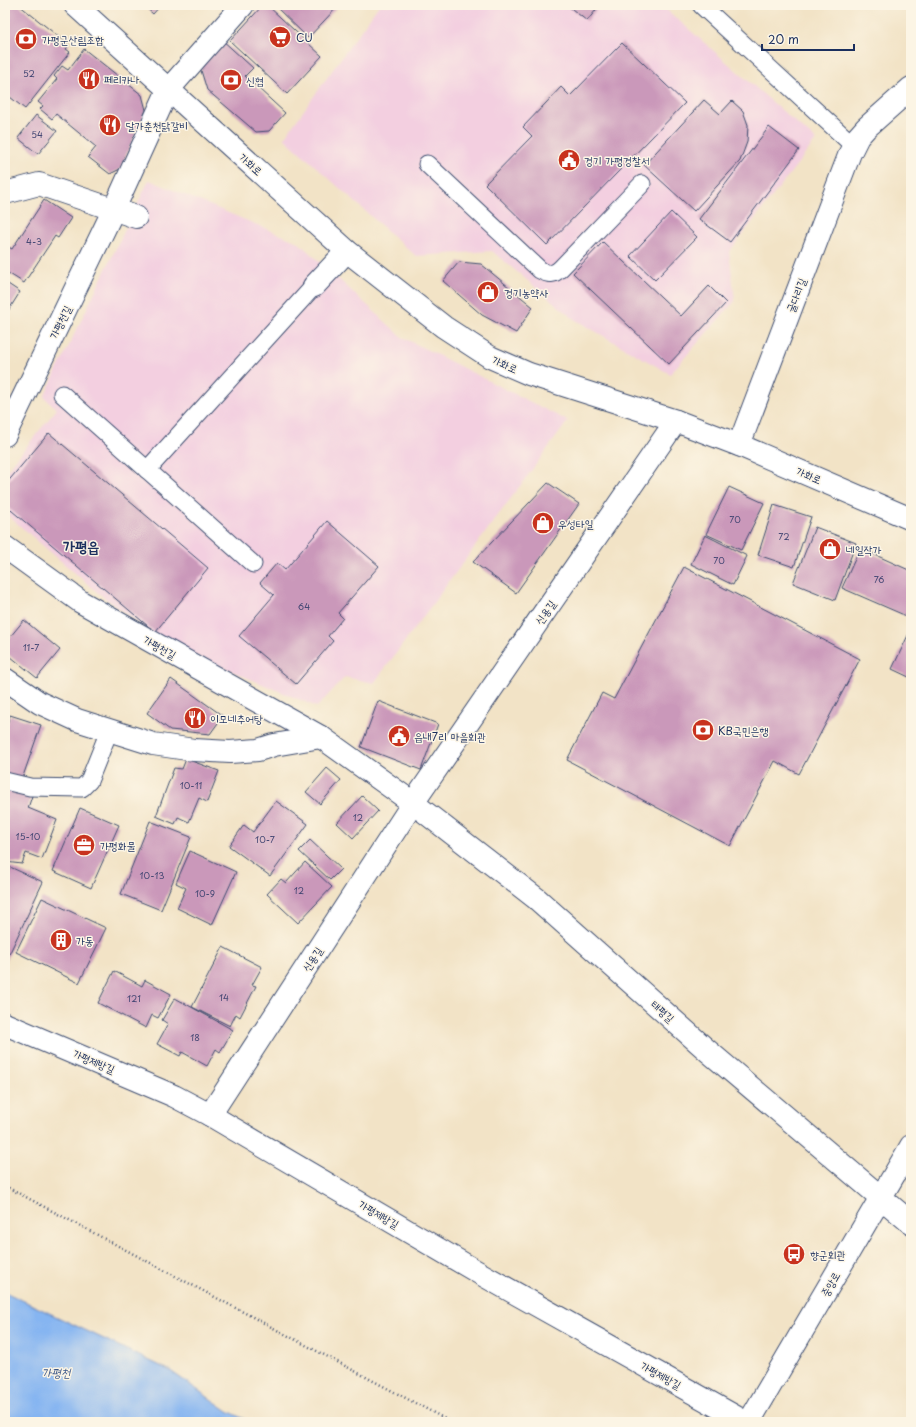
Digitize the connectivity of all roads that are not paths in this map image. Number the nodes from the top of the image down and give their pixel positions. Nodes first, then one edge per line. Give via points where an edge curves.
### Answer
1 (75, 5) edge
2 (243, 5) edge
3 (701, 5) edge
4 (911, 88) edge
5 (168, 90) junction
6 (854, 146) junction
7 (427, 164) dead end
8 (642, 184) dead end
9 (5, 193) edge
10 (114, 209) junction
11 (136, 217) dead end
12 (347, 251) junction
13 (314, 286) joint
14 (62, 394) dead end
15 (676, 421) junction
16 (5, 435) edge
17 (739, 445) junction
18 (147, 470) junction
19 (911, 519) edge
20 (5, 547) edge
21 (253, 564) dead end
22 (5, 679) edge
23 (112, 732) junction
24 (321, 737) junction
25 (5, 781) edge
26 (413, 803) junction
27 (5, 1024) edge
28 (210, 1115) junction
29 (911, 1146) edge
30 (881, 1197) junction
31 (911, 1223) edge
32 (745, 1422) edge
33 (749, 1422) edge

1 - 5 street, 가화로
2 - 5 street
3 - 6 lane
4 - 6 street, 굴다리길 via 866,128
5 - 10 street, 가평천길
5 - 12 street, 가화로
6 - 17 street, 굴다리길
7 - 8 lane via 546,274 552,274 562,268
9 - 10 street via 39,184
10 - 11 street
10 - 16 street, 가평천길
12 - 13 street
12 - 15 street, 가화로 via 444,327 490,357 529,374
13 - 18 lane
14 - 18 lane
15 - 17 street, 가화로
15 - 26 street, 신용길
17 - 19 street, 가화로
18 - 21 lane
20 - 24 street, 가평천길 via 81,602
22 - 23 street via 40,703
23 - 24 street via 153,744 230,752 258,750
23 - 25 lane via 89,781 82,788 30,788
24 - 26 street
26 - 28 street, 신용길
26 - 30 street, 태평길 via 537,899 708,1051
27 - 28 street, 가평제방길 via 174,1096
28 - 32 street, 가평제방길 via 481,1274
29 - 30 street, 중앙로
30 - 31 street, 태평길
30 - 33 street, 중앙로

